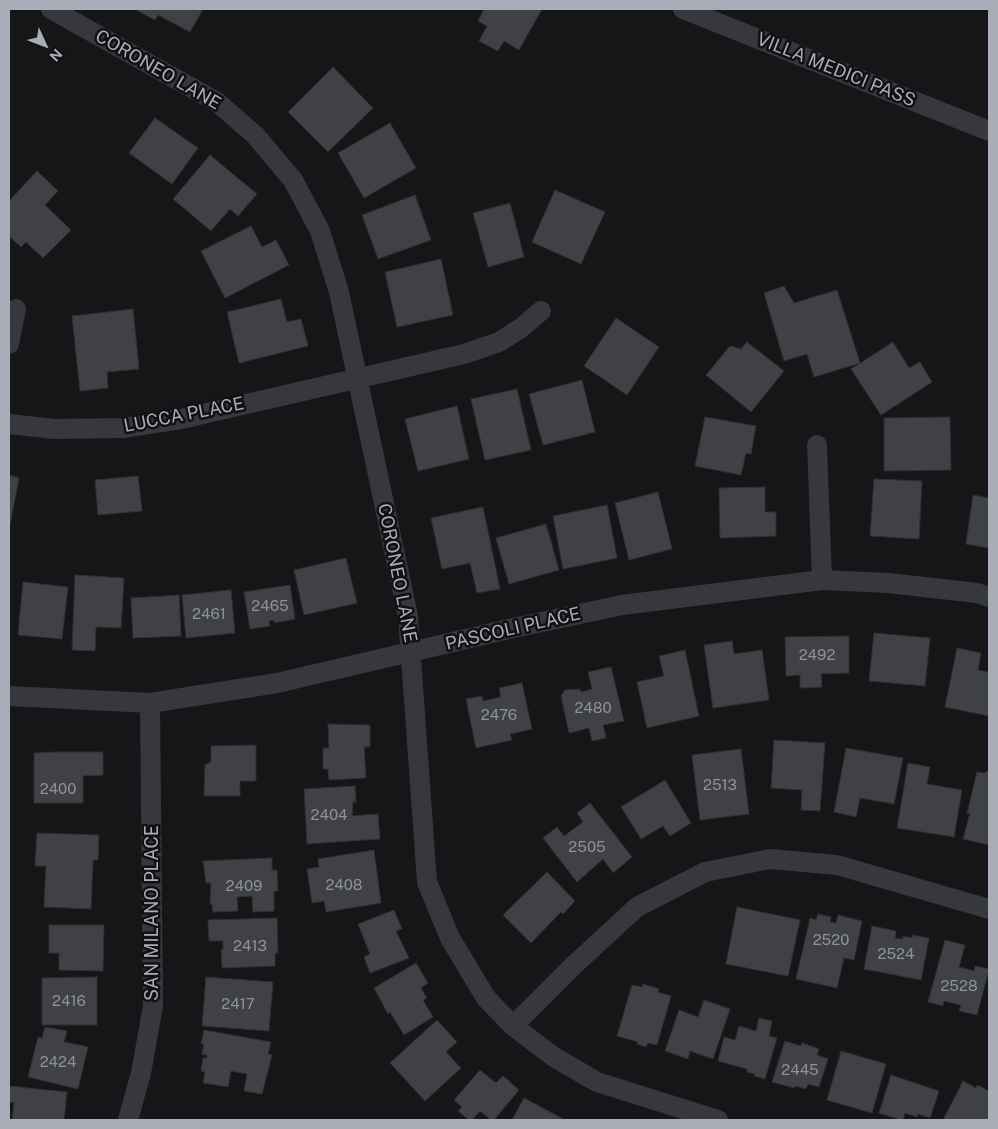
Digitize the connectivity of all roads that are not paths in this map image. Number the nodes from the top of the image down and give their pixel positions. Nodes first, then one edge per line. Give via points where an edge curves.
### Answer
1 (51, 9) edge
2 (683, 9) edge
3 (989, 131) edge
4 (16, 309) dead end
5 (541, 311) dead end
6 (9, 344) edge
7 (357, 379) junction
8 (9, 424) edge
9 (817, 445) dead end
10 (822, 580) junction
11 (989, 597) edge
12 (412, 652) junction
13 (9, 696) edge
14 (150, 703) junction
15 (989, 909) edge
16 (513, 1026) junction
17 (128, 1120) edge
18 (718, 1120) edge

1 - 7 street, CORONEO LANE via 217,102 255,135 293,180 320,231 339,292
2 - 3 street, VILLA MEDICI PASS
4 - 6 street
5 - 7 street, LUCCA PLACE via 499,342 464,354
7 - 8 street, LUCCA PLACE via 181,419 123,428 54,429
7 - 12 street, CORONEO LANE via 408,616
9 - 10 street
10 - 11 street, PASCOLI PLACE via 888,583
10 - 12 street, PASCOLI PLACE via 622,605
12 - 14 street, PASCOLI PLACE via 277,683
12 - 16 street, CORONEO LANE via 427,882 450,938 486,998
13 - 14 street, PASCOLI PLACE
14 - 17 street, SAN MILANO PLACE via 153,1006 141,1073
15 - 16 street via 837,865 770,859 705,872 637,907
16 - 18 street, CORONEO LANE via 554,1057 597,1082

